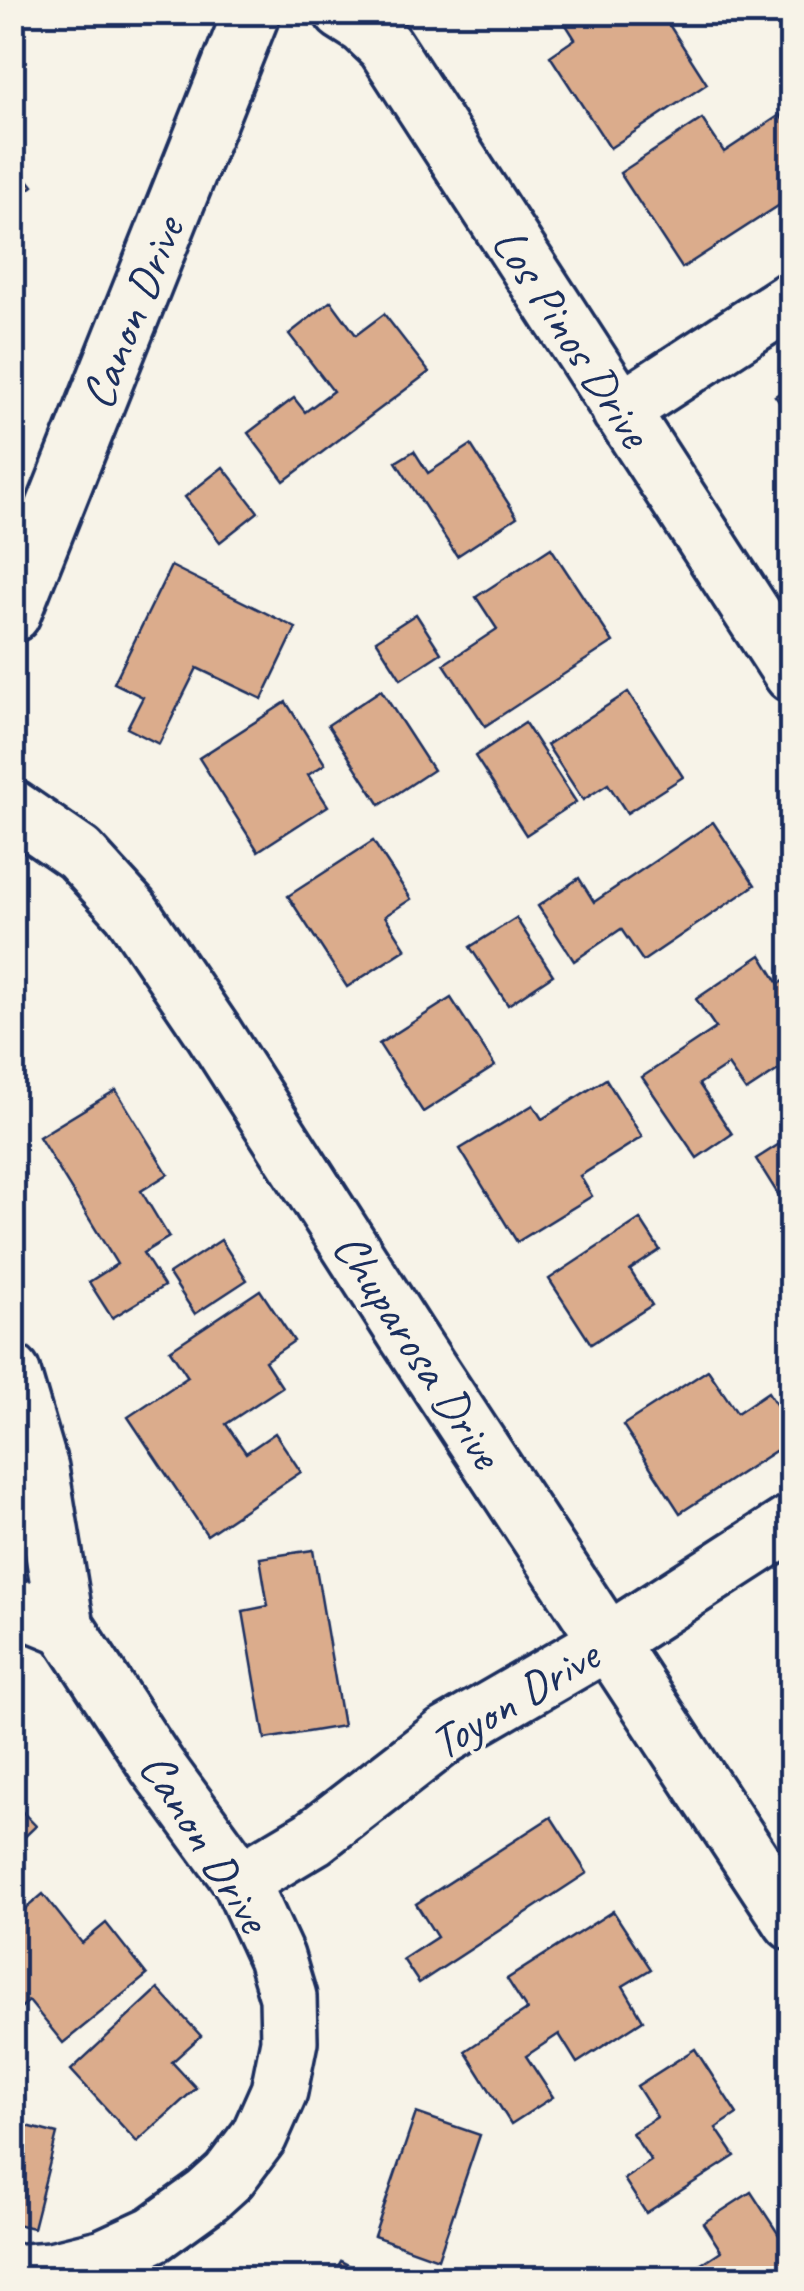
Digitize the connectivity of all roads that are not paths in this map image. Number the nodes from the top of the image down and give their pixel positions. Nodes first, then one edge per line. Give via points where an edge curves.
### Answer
1 (252, 12) edge
2 (342, 12) edge
3 (792, 300) edge
4 (620, 411) junction
5 (12, 614) edge
6 (792, 674) edge
7 (12, 808) edge
8 (12, 1373) edge
9 (792, 1523) edge
10 (12, 1606) edge
11 (66, 1628) junction
12 (609, 1641) junction
13 (241, 1882) junction
14 (792, 1922) edge
15 (12, 2273) edge

1 - 5 street, Canon Drive
2 - 4 street, Los Pinos Drive via 385,46
3 - 4 street
4 - 6 street, Los Pinos Drive
7 - 12 street, Chuparosa Drive via 78,854 131,911
8 - 11 street, Canon Drive via 40,1468
9 - 12 street, Toyon Drive
10 - 11 street
11 - 13 street, Canon Drive
12 - 13 street, Toyon Drive via 445,1736 314,1838
12 - 14 street, Chuparosa Drive
13 - 15 street, Canon Drive via 288,1997 283,2074 258,2136 208,2196 154,2234 104,2257

